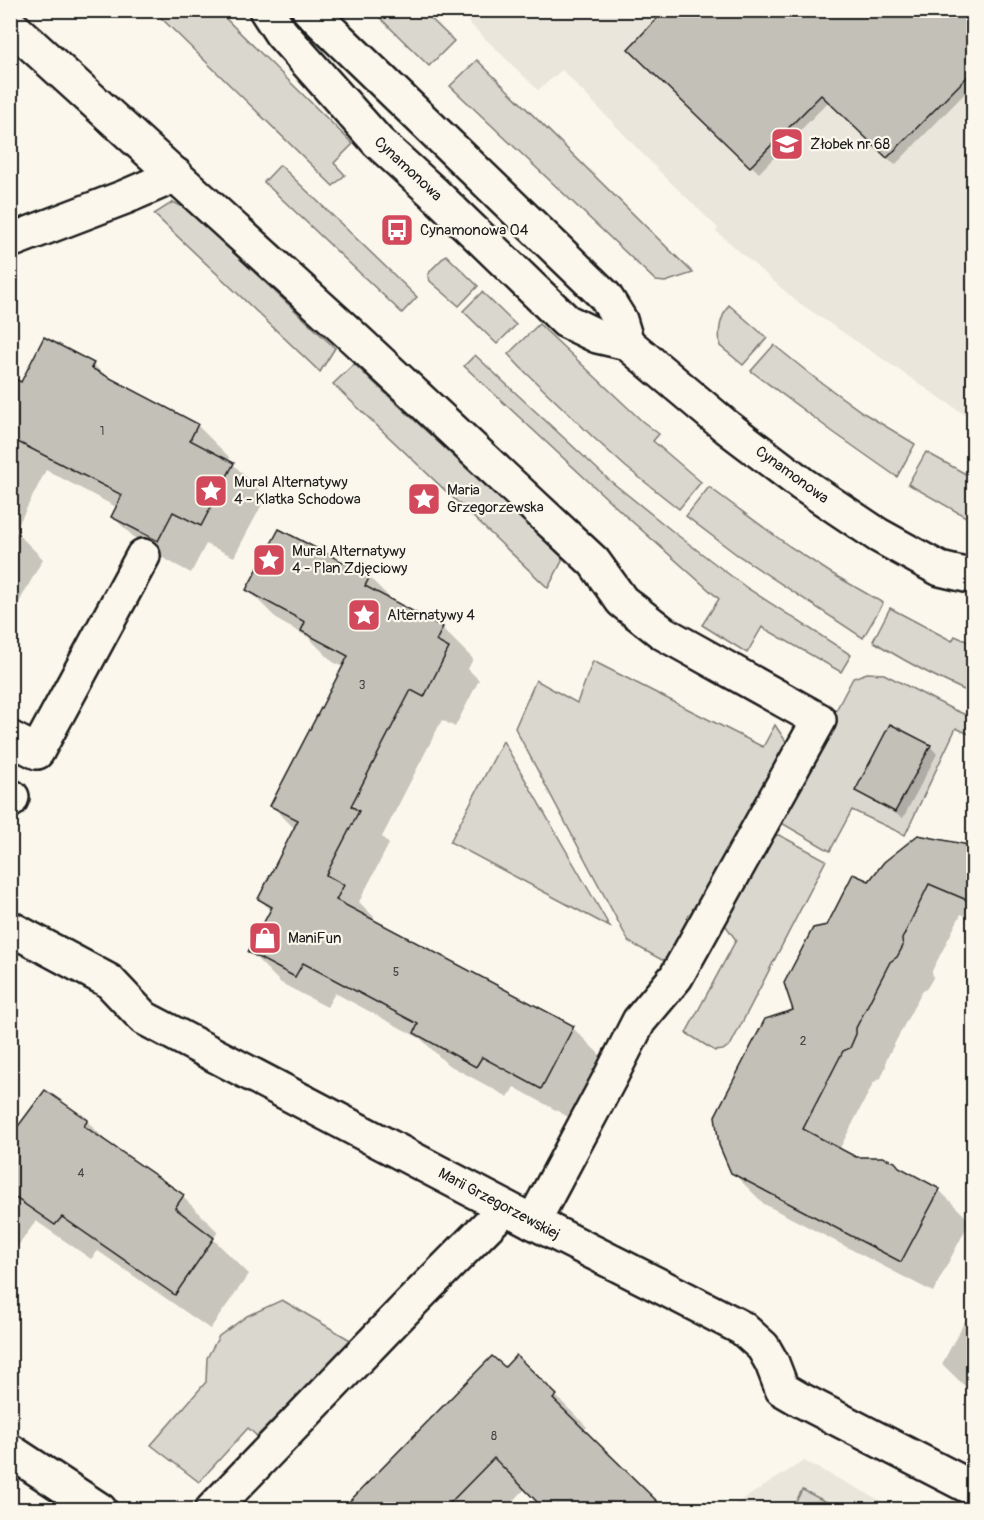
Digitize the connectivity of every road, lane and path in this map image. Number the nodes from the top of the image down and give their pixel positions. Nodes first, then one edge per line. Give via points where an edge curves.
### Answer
1 (266, 10) edge
2 (309, 10) edge
3 (10, 26) edge
4 (176, 175) junction
5 (10, 241) edge
6 (627, 343) junction
7 (143, 556) dead end
8 (940, 569) junction
9 (974, 577) edge
10 (974, 599) edge
11 (24, 745) edge
12 (10, 928) edge
13 (519, 1215) junction
14 (10, 1451) edge
15 (974, 1489) edge
16 (100, 1509) edge
17 (212, 1509) edge

1 - 6 street, Cynamonowa via 281,33 378,142 566,321 597,336
2 - 6 street via 605,296 620,320
3 - 4 street
4 - 5 street
4 - 13 street via 594,562 622,601 663,633 819,720 676,977 639,1022
6 - 8 street, Cynamonowa via 802,484 878,535
7 - 11 street
8 - 9 street, Cynamonowa
8 - 10 street, Cynamonowa
12 - 13 street, Marii Grzegorzewskiej via 109,981 144,1018
13 - 15 street, Marii Grzegorzewskiej via 742,1328 763,1347 782,1389
13 - 17 street via 411,1303
14 - 16 street

